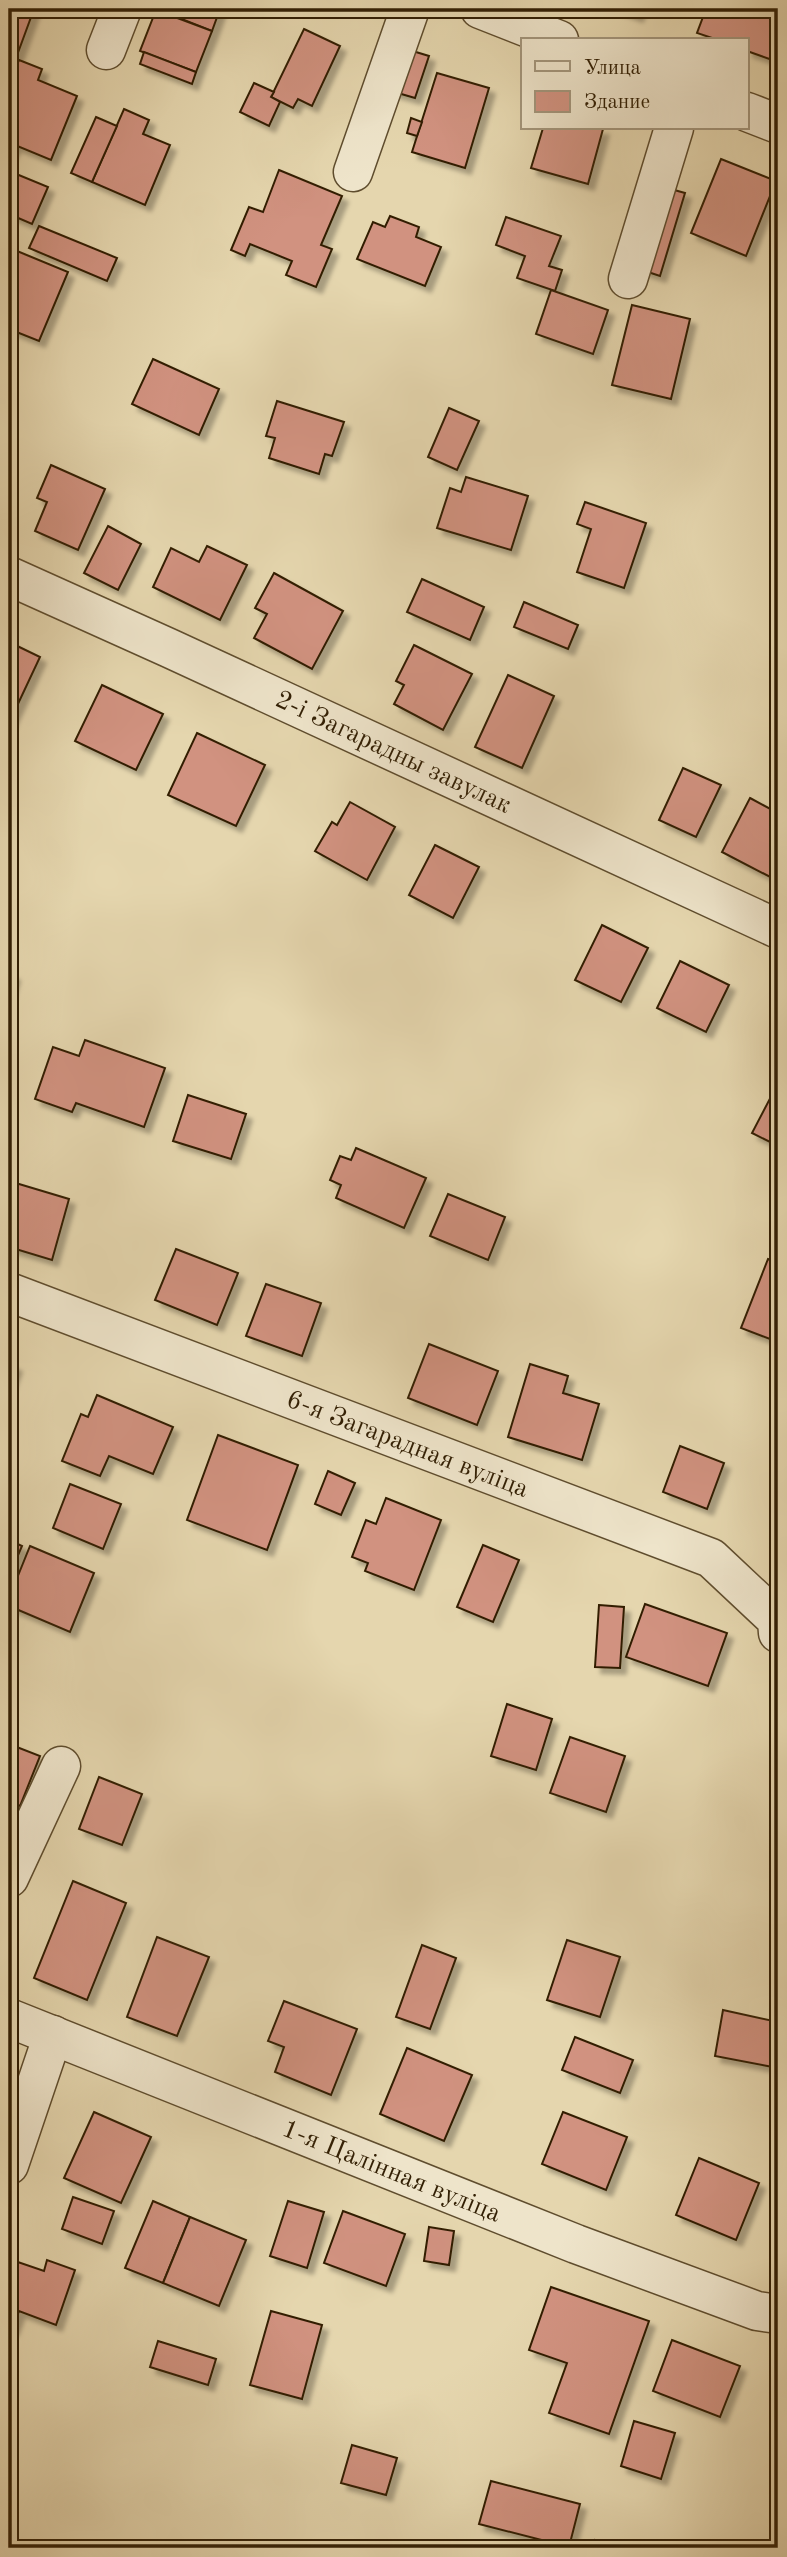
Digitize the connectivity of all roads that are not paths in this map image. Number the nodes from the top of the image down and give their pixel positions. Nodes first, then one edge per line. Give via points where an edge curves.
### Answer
1 (122, 9) edge
2 (410, 9) edge
3 (480, 9) edge
4 (554, 38) edge
5 (106, 50) dead end
6 (748, 112) edge
7 (778, 124) edge
8 (673, 130) edge
9 (354, 172) dead end
10 (628, 279) dead end
11 (9, 576) edge
12 (778, 929) edge
13 (9, 1292) edge
14 (778, 1633) edge
15 (61, 1766) dead end
16 (9, 1878) edge
17 (9, 2018) edge
18 (53, 2035) junction
19 (9, 2165) edge
20 (778, 2314) edge

1 - 5 street
2 - 9 street
3 - 4 street
6 - 7 street
8 - 10 street
11 - 12 street, 2-і Загарадны завулак
13 - 14 street, 6-я Загарадная вуліца via 712,1558 777,1620
15 - 16 street
17 - 18 street, 1-я Цалінная вуліца
18 - 19 street
18 - 20 street, 1-я Цалінная вуліца via 576,2244 757,2312

